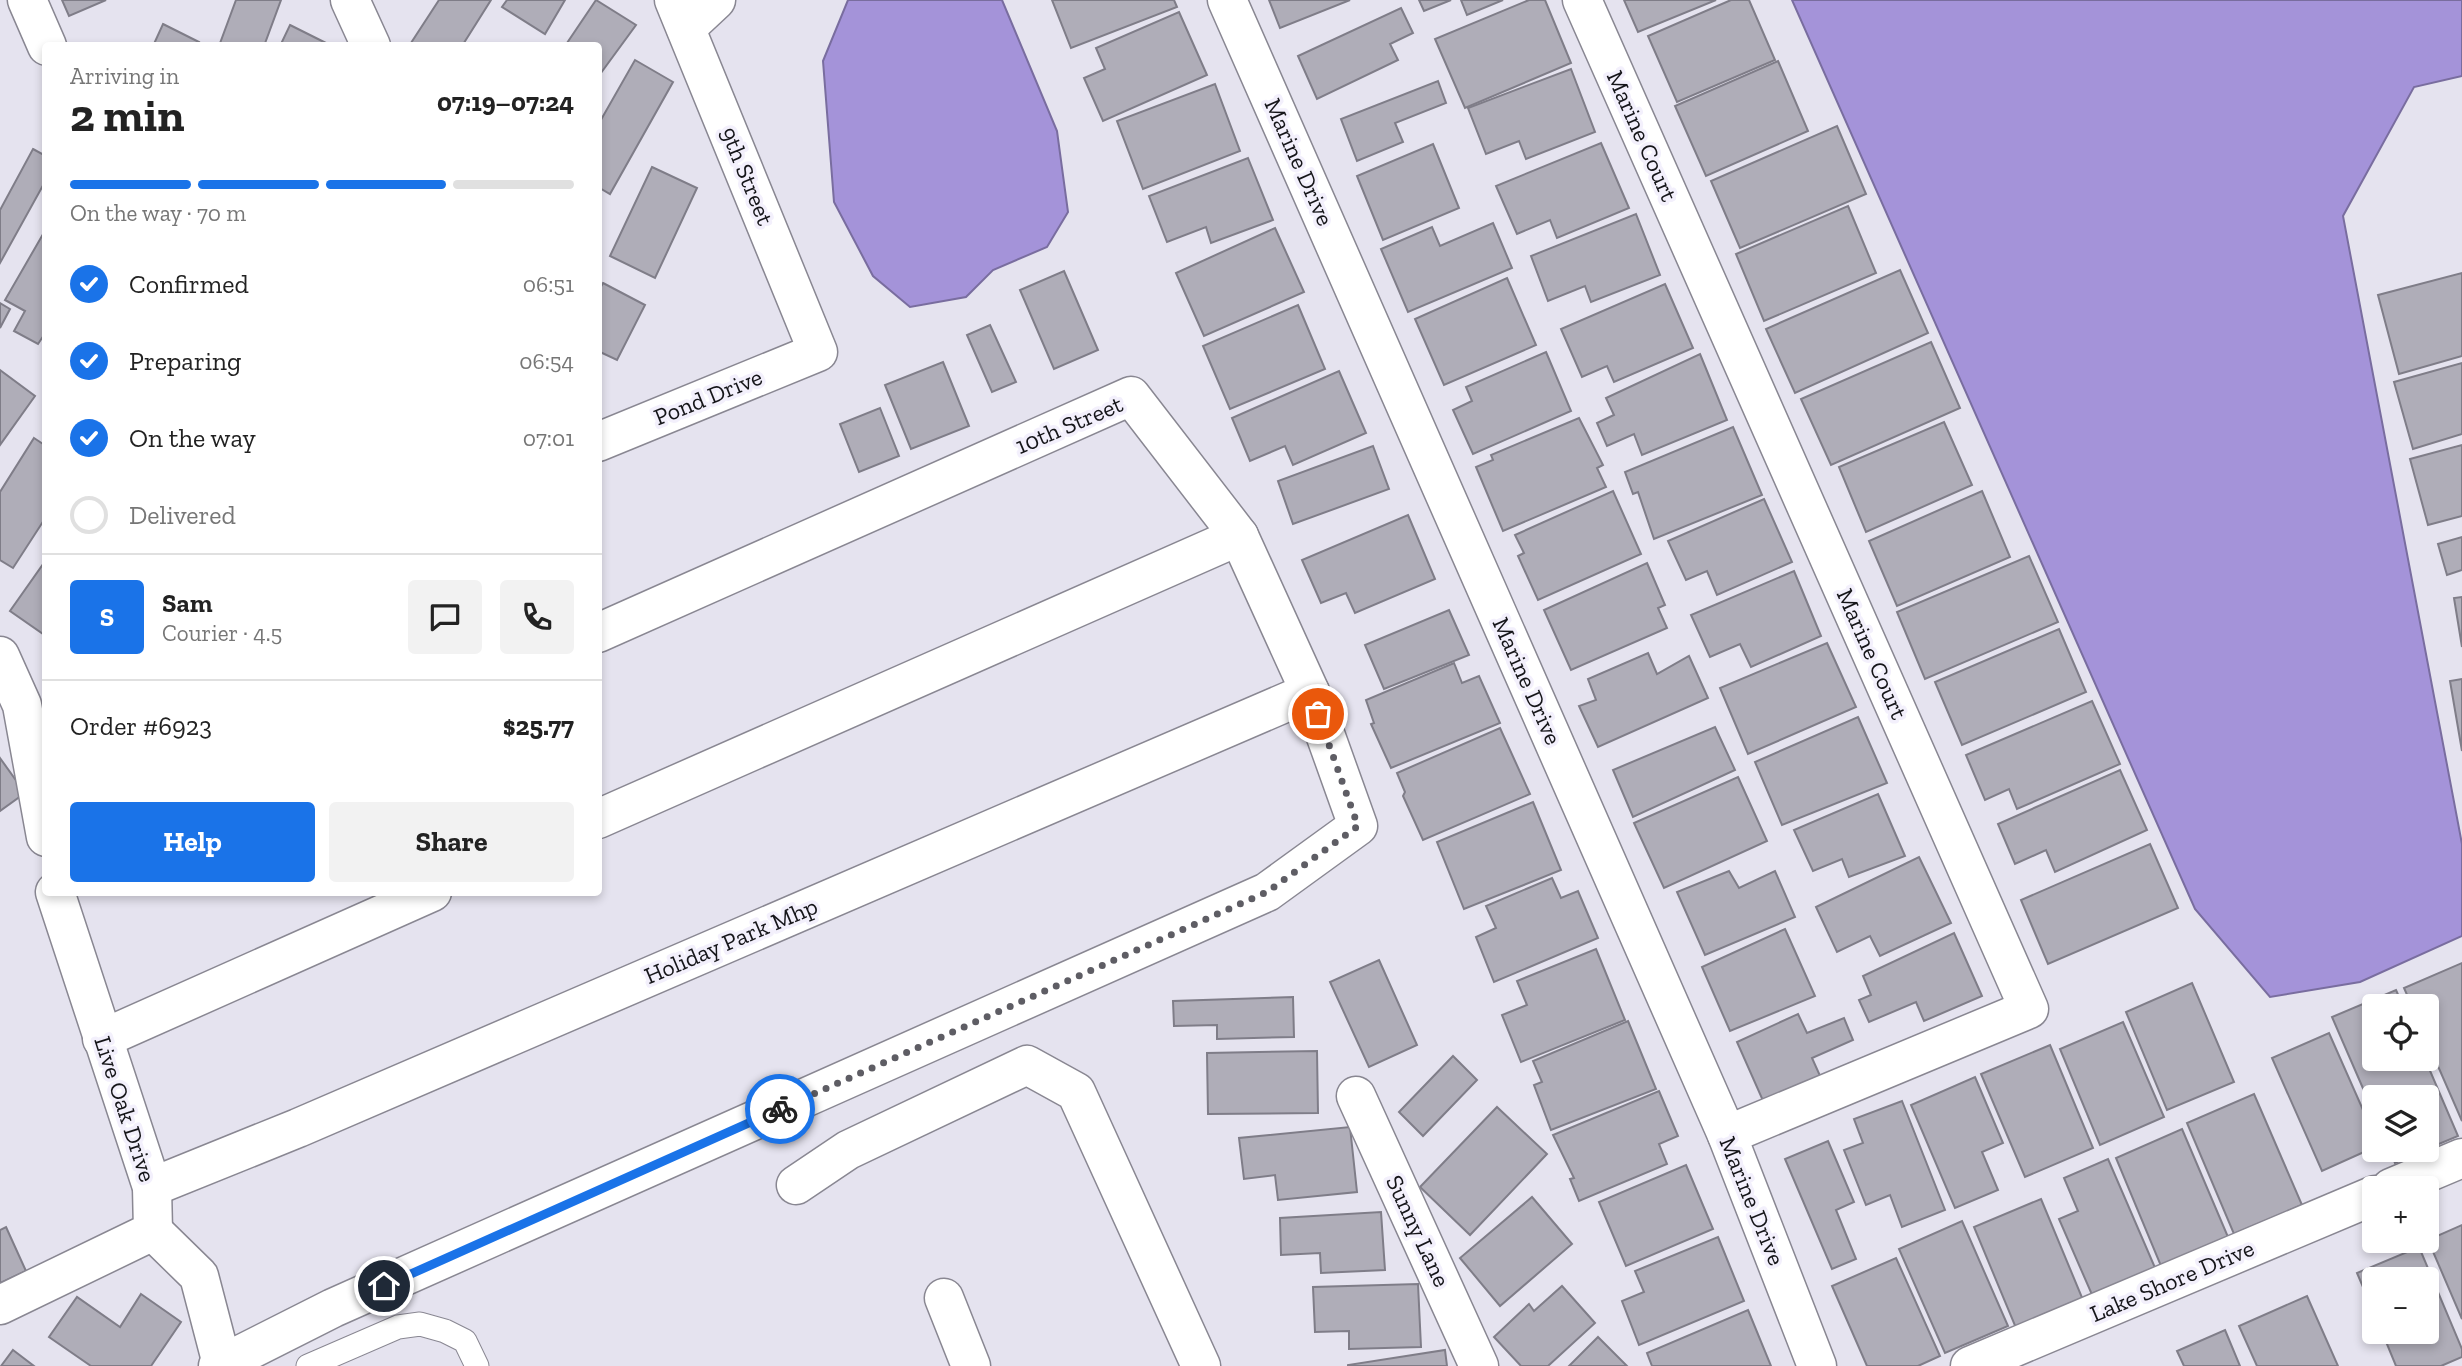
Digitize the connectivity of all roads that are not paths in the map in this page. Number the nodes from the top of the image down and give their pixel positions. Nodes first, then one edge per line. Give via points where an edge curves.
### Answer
1 (27, 0) edge
2 (350, 0) edge
3 (716, 0) edge
4 (1227, 0) edge
5 (1582, 0) edge
6 (680, 14) edge
7 (45, 42) edge
8 (369, 42) edge
9 (818, 352) joint
10 (602, 440) edge
11 (1240, 536) junction
12 (602, 631) edge
13 (0, 656) edge
14 (1310, 692) junction
15 (34, 700) edge
16 (42, 791) edge
17 (602, 817) edge
18 (423, 896) edge
19 (57, 900) edge
20 (102, 1039) junction
21 (1356, 1096) dead end
22 (1727, 1135) junction
23 (2462, 1158) edge
24 (2419, 1176) edge
25 (796, 1185) dead end
26 (152, 1187) junction
27 (2362, 1200) edge
28 (153, 1231) junction
29 (944, 1298) dead end
30 (0, 1305) edge
31 (220, 1365) edge
32 (308, 1366) edge
33 (477, 1366) edge
34 (971, 1366) edge
35 (1201, 1366) edge
36 (1479, 1366) edge
37 (1817, 1366) edge
38 (1970, 1366) edge

1 - 7 street
2 - 8 street
3 - 6 street
4 - 22 street, Marine Drive
5 - 22 street, Marine Court via 2029,1009
6 - 9 street, 9th Street
9 - 10 street, Pond Drive
11 - 12 street, 10th Street via 1131,396
11 - 14 street, 10th Street
11 - 17 street
13 - 15 street
14 - 26 street, Holiday Park Mhp
14 - 31 street, 10th Street via 1358,826 1267,892 333,1308
15 - 16 street
18 - 20 street
19 - 20 street, Live Oak Drive
20 - 26 street, Live Oak Drive
21 - 36 street, Sunny Lane
22 - 37 street, Marine Drive
23 - 24 street
25 - 35 street via 848,1150 1027,1065 1076,1092
26 - 28 street, Live Oak Drive
27 - 38 street, Lake Shore Drive
28 - 30 street
28 - 31 street via 199,1276
29 - 34 street
32 - 33 lane via 398,1327 419,1324 465,1341

